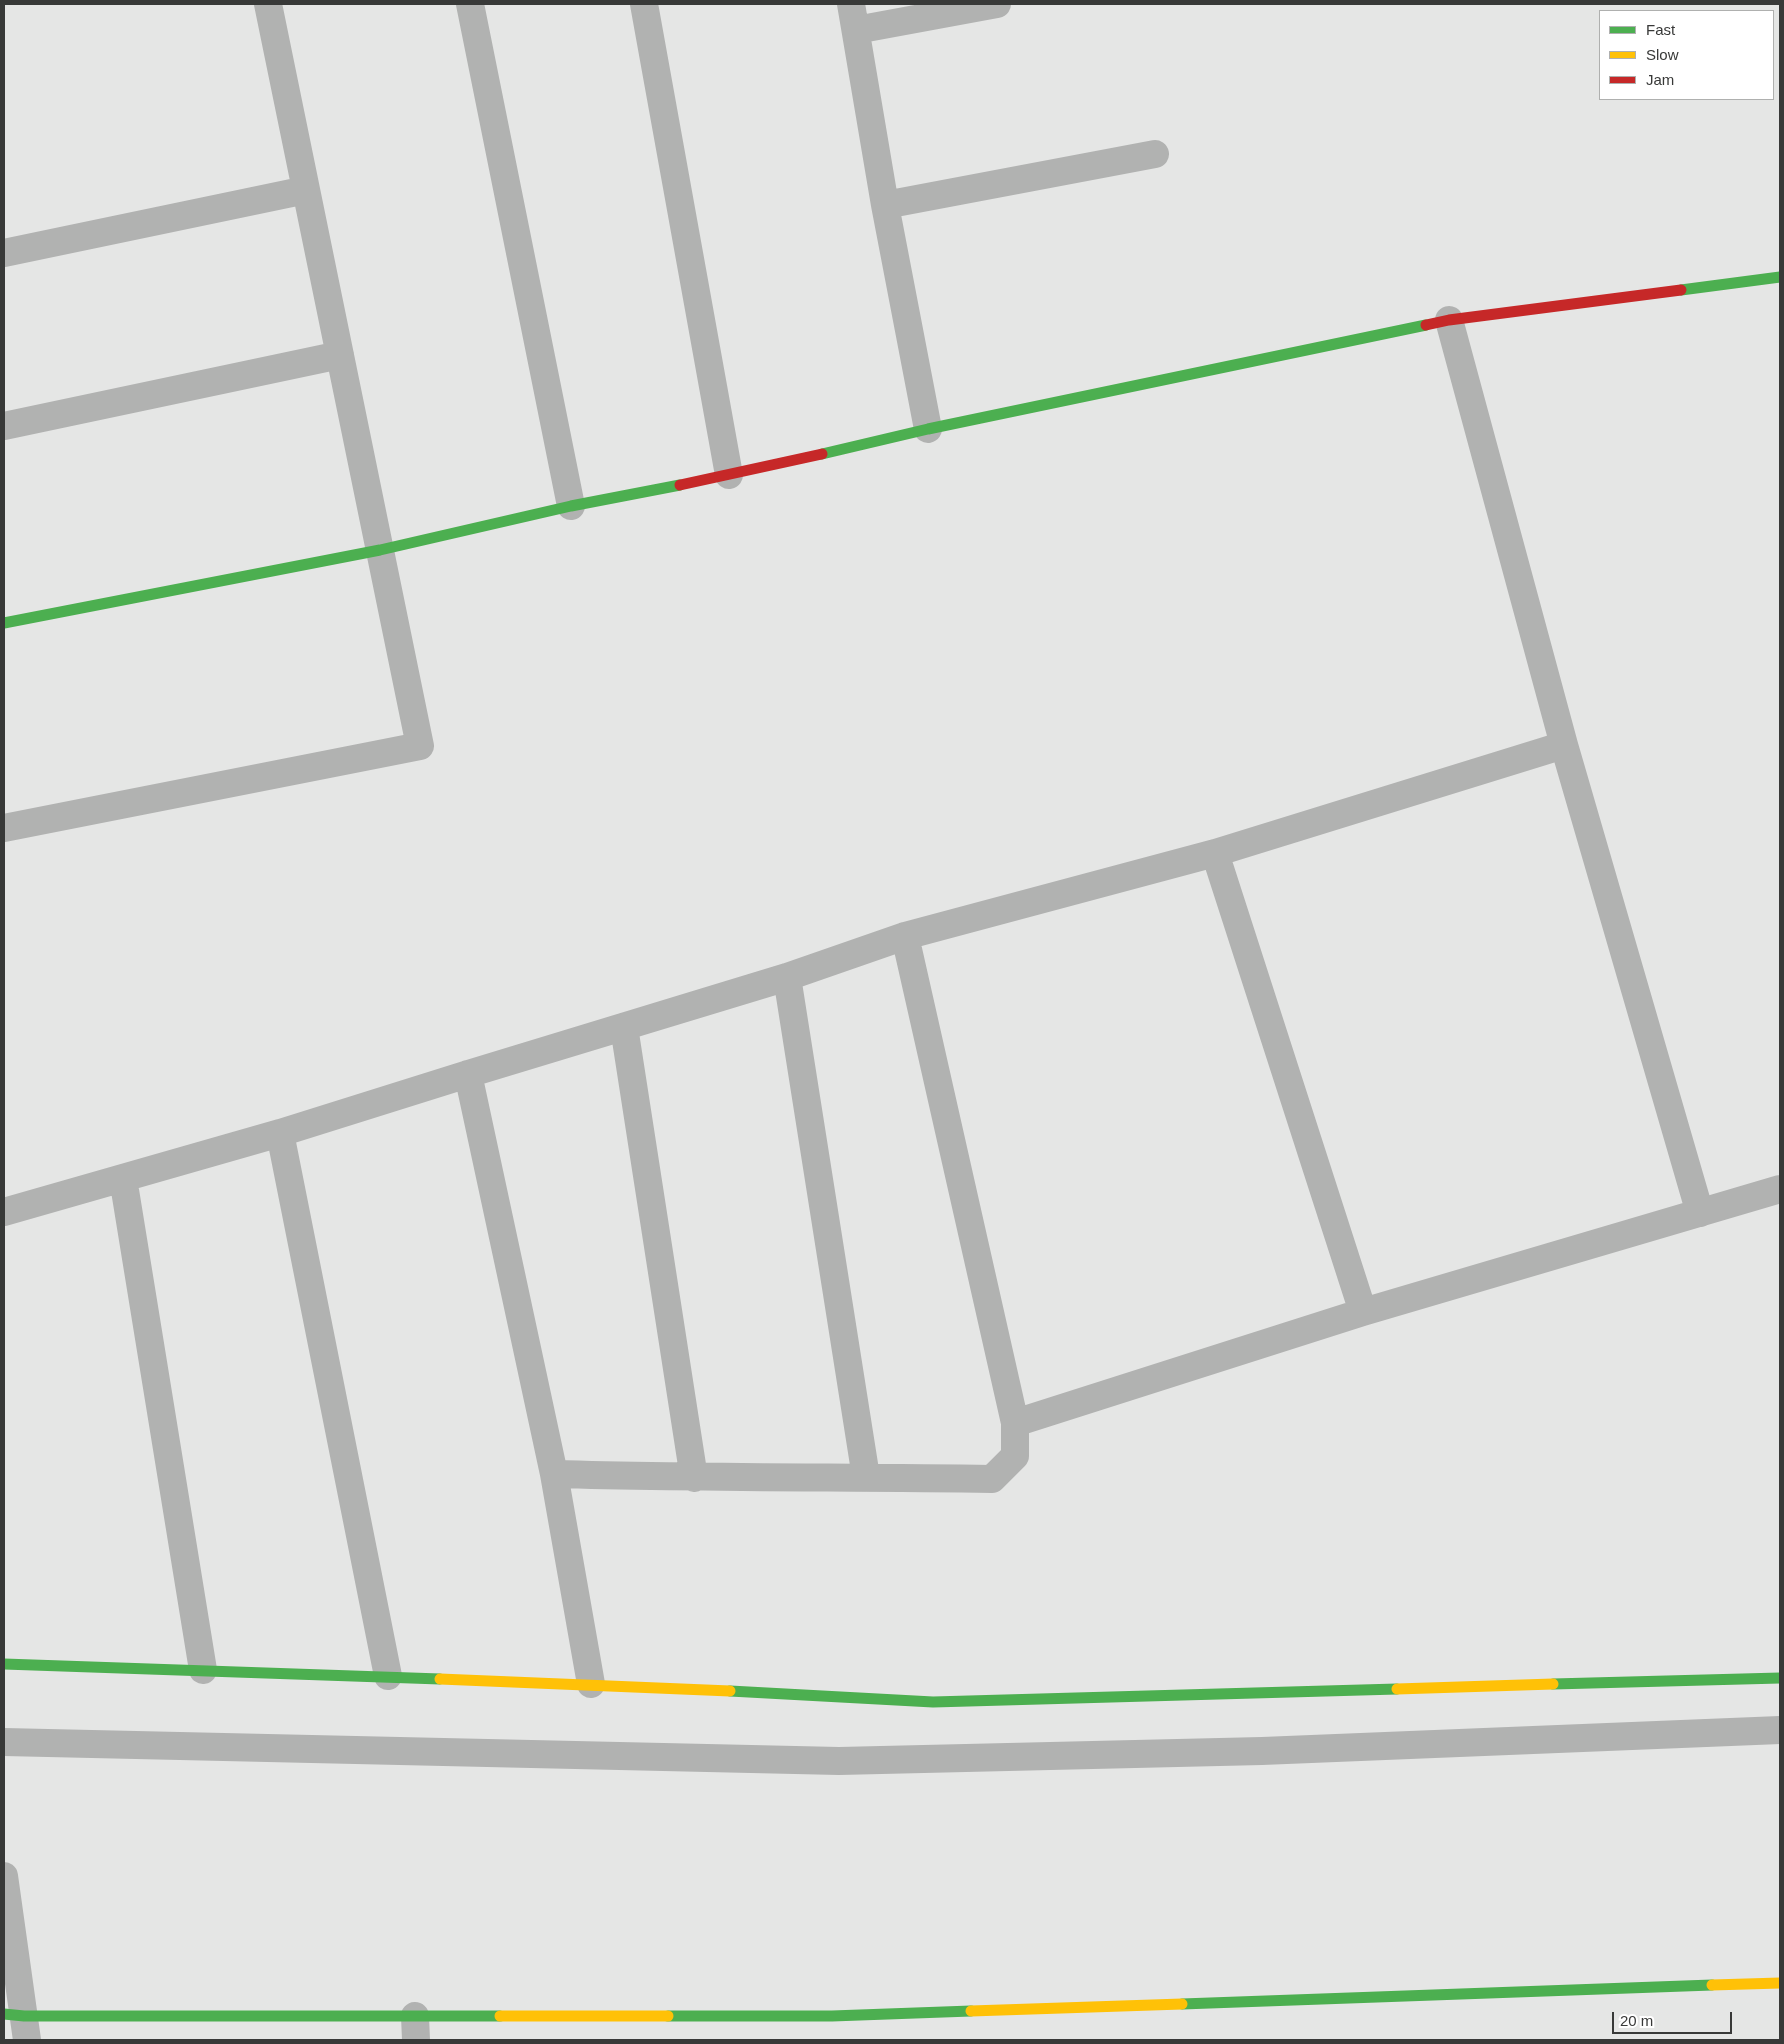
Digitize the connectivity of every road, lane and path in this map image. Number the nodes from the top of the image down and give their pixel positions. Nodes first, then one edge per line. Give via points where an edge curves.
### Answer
1 (268, 4) edge
2 (470, 4) edge
3 (644, 4) edge
4 (851, 4) edge
5 (997, 4) edge
6 (856, 30) junction
7 (1155, 154) dead end
8 (306, 190) junction
9 (885, 205) junction
10 (4, 253) edge
11 (1780, 277) edge
12 (1449, 320) junction
13 (340, 355) junction
14 (4, 426) edge
15 (928, 429) junction
16 (729, 475) junction
17 (571, 506) junction
18 (380, 550) junction
19 (4, 623) edge
20 (1564, 745) junction
21 (4, 828) edge
22 (1215, 854) junction
23 (905, 936) junction
24 (787, 977) junction
25 (624, 1027) junction
26 (468, 1074) junction
27 (280, 1133) junction
28 (123, 1178) junction
29 (1780, 1189) edge
30 (4, 1212) edge
31 (1700, 1213) junction
32 (1363, 1312) junction
33 (1015, 1423) junction
34 (554, 1474) junction
35 (866, 1477) junction
36 (694, 1478) junction
37 (4, 1664) edge
38 (203, 1670) junction
39 (388, 1676) junction
40 (1780, 1678) edge
41 (590, 1684) junction
42 (1780, 1730) edge
43 (4, 1742) edge
44 (4, 1876) edge
45 (1780, 1983) edge
46 (18, 2023) edge
47 (416, 2028) edge

1 - 8 street
2 - 17 street
3 - 16 street
4 - 6 street
5 - 6 street
6 - 9 street
7 - 9 street
8 - 10 street
8 - 13 street
9 - 15 street
11 - 12 street
12 - 15 street
12 - 20 street
13 - 14 street
13 - 18 street
15 - 16 street
16 - 17 street
17 - 18 street
18 - 19 street
18 - 21 street via 420,746
20 - 22 street
20 - 31 street
22 - 23 street
22 - 32 street
23 - 24 street
23 - 33 street
24 - 25 street
24 - 35 street
25 - 26 street
25 - 36 street
26 - 27 street
26 - 34 street
27 - 28 street
27 - 39 street
28 - 30 street
28 - 38 street
29 - 31 street
31 - 32 street
32 - 33 street
33 - 35 street via 1015,1456 992,1479
34 - 36 street
34 - 41 street
35 - 36 street
37 - 38 street
38 - 39 street
39 - 41 street
40 - 41 street via 933,1702
42 - 43 street via 1262,1751 840,1761
44 - 46 street
45 - 47 street
46 - 47 street

